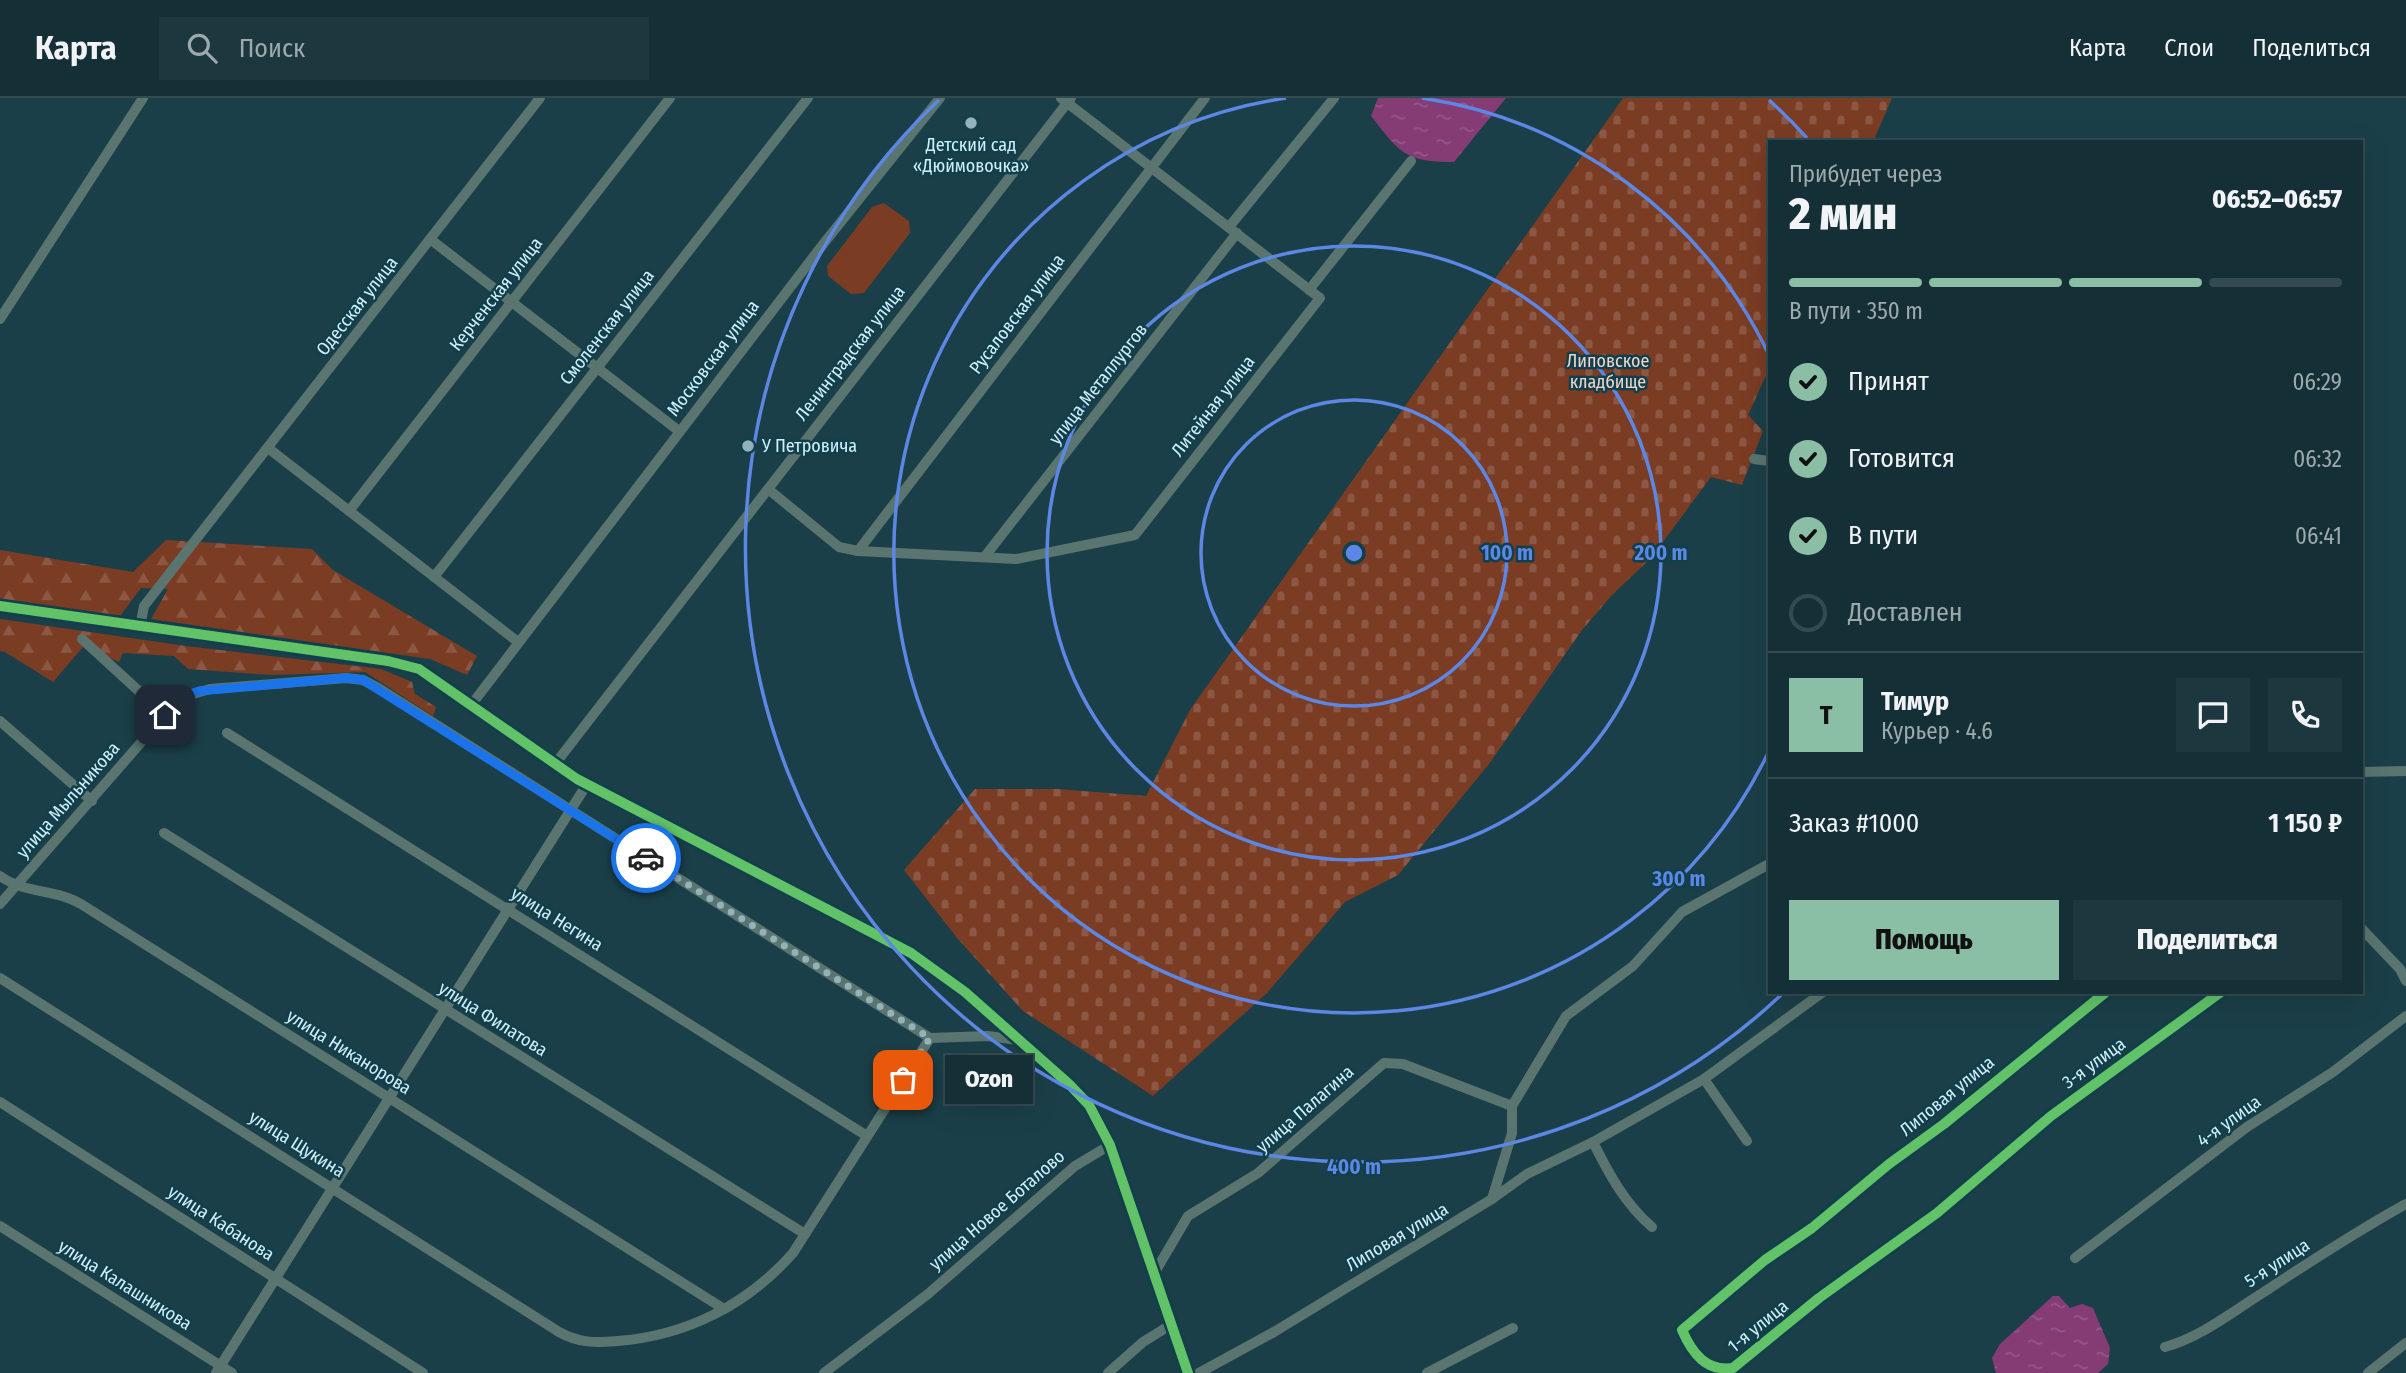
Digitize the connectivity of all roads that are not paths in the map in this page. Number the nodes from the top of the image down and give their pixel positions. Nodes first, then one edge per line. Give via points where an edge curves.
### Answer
1 (144, 98) edge
2 (540, 98) edge
3 (670, 98) edge
4 (808, 98) edge
5 (940, 98) edge
6 (1205, 98) edge
7 (1334, 98) edge
8 (1067, 100) edge
9 (1411, 161) dead end
10 (1153, 166) junction
11 (1233, 230) junction
12 (430, 239) junction
13 (1309, 290) junction
14 (510, 303) junction
15 (0, 319) edge
16 (596, 369) junction
17 (680, 431) junction
18 (268, 448) junction
19 (1754, 459) dead end
20 (1768, 461) edge
21 (768, 489) junction
22 (349, 511) junction
23 (858, 551) junction
24 (986, 555) junction
25 (433, 577) junction
26 (0, 606) edge
27 (140, 626) junction
28 (82, 639) dead end
29 (518, 642) junction
30 (472, 704) junction
31 (165, 715) junction
32 (0, 721) edge
33 (227, 733) dead end
34 (555, 764) junction
35 (2406, 771) edge
36 (2363, 772) edge
37 (587, 784) junction
38 (92, 800) junction
39 (571, 811) junction
40 (164, 833) dead end
41 (1768, 865) edge
42 (0, 876) edge
43 (16, 886) junction
44 (0, 904) edge
45 (509, 909) junction
46 (2363, 930) edge
47 (0, 977) edge
48 (2406, 981) edge
49 (1820, 994) edge
50 (2104, 994) edge
51 (2218, 994) edge
52 (444, 1009) junction
53 (2406, 1017) edge
54 (998, 1021) junction
55 (988, 1036) junction
56 (930, 1038) junction
57 (1020, 1041) junction
58 (1704, 1079) junction
59 (388, 1098) junction
60 (0, 1102) edge
61 (1512, 1106) junction
62 (867, 1136) junction
63 (1747, 1141) dead end
64 (1593, 1142) junction
65 (1110, 1145) junction
66 (1991, 1166) joint
67 (332, 1187) junction
68 (1492, 1199) junction
69 (2406, 1204) edge
70 (0, 1226) edge
71 (1652, 1227) dead end
72 (1812, 1228) joint
73 (804, 1234) junction
74 (2075, 1258) dead end
75 (1154, 1272) junction
76 (275, 1278) junction
77 (724, 1309) junction
78 (1172, 1324) junction
79 (1513, 1328) dead end
80 (2406, 1343) edge
81 (2165, 1347) dead end
82 (218, 1369) edge
83 (232, 1373) edge
84 (423, 1373) edge
85 (824, 1373) edge
86 (1108, 1373) edge
87 (1188, 1373) edge
88 (1199, 1373) edge
89 (1427, 1373) edge
90 (2368, 1373) edge

1 - 15 street
2 - 12 street, Одесская улица
3 - 14 street, Керченская улица
4 - 16 street, Смоленская улица
5 - 17 street, Московская улица
6 - 10 street, Русаловская улица
7 - 11 street, улица Металлургов
8 - 10 street
8 - 21 street, Ленинградская улица
9 - 13 street
10 - 11 street
10 - 23 street, Русаловская улица
11 - 13 street
11 - 24 street, улица Металлургов
12 - 14 street
12 - 18 street, Одесская улица
13 - 24 street, Литейная улица via 1320,298 1135,535 1016,559
14 - 16 street
14 - 22 street, Керченская улица
16 - 17 street
16 - 25 street, Смоленская улица
17 - 29 street, Московская улица
18 - 22 street
18 - 27 street, Одесская улица via 144,606
19 - 20 street
21 - 23 street via 839,547
21 - 34 street, Ленинградская улица
22 - 25 street
23 - 24 street
25 - 29 street
26 - 27 street
27 - 30 street via 403,664 433,677
28 - 31 street
29 - 30 street, Московская улица
30 - 34 street
31 - 38 street, улица Мыльникова
31 - 39 street, улица Мыльникова via 186,696 210,689 363,680
32 - 38 street
33 - 45 street, улица Негина
34 - 37 street
35 - 36 street
37 - 39 street
37 - 54 street via 879,935 942,974
38 - 43 street, улица Мыльникова
39 - 45 street
39 - 56 street, улица Мыльникова
40 - 52 street, улица Филатова
41 - 61 street via 1682,912 1633,966 1566,1016
42 - 43 street, улица Никанорова
43 - 44 street, улица Мыльникова
43 - 59 street, улица Никанорова via 72,898
45 - 52 street
45 - 62 street, улица Негина
46 - 48 street
47 - 67 street, улица Щукина
49 - 58 street, Липовая улица
50 - 72 street, Липовая улица
51 - 66 street, 3-я улица via 2085,1090
52 - 59 street
52 - 73 street, улица Филатова
53 - 74 street, 4-я улица via 2333,1072 2247,1127
54 - 55 street
54 - 57 street
55 - 56 street
55 - 57 street
56 - 62 street
57 - 65 street via 1082,1096
58 - 63 street
58 - 64 street, Липовая улица
59 - 67 street
59 - 77 street, улица Никанорова
60 - 76 street, улица Кабанова
61 - 68 street via 1512,1133
61 - 75 street, улица Палагина via 1403,1064 1384,1063 1258,1173 1188,1216
62 - 73 street
64 - 68 street, Липовая улица via 1527,1174
64 - 71 street via 1612,1181
65 - 75 street
65 - 85 street, улица Новое Боталово via 1090,1155 928,1294
66 - 72 street, 1-я улица via 1937,1213 1819,1298 1733,1368 1714,1367 1695,1355 1682,1330 1765,1260
67 - 76 street
67 - 77 street, улица Щукина via 576,1340 596,1343 659,1337
68 - 88 street, Липовая улица
69 - 81 street, 5-я улица via 2216,1323
70 - 82 street, улица Калашникова
73 - 77 street via 772,1275
75 - 78 street
76 - 82 street
76 - 84 street, улица Кабанова
78 - 86 street
78 - 87 street
79 - 89 street
80 - 90 street
82 - 83 street, улица Калашникова

